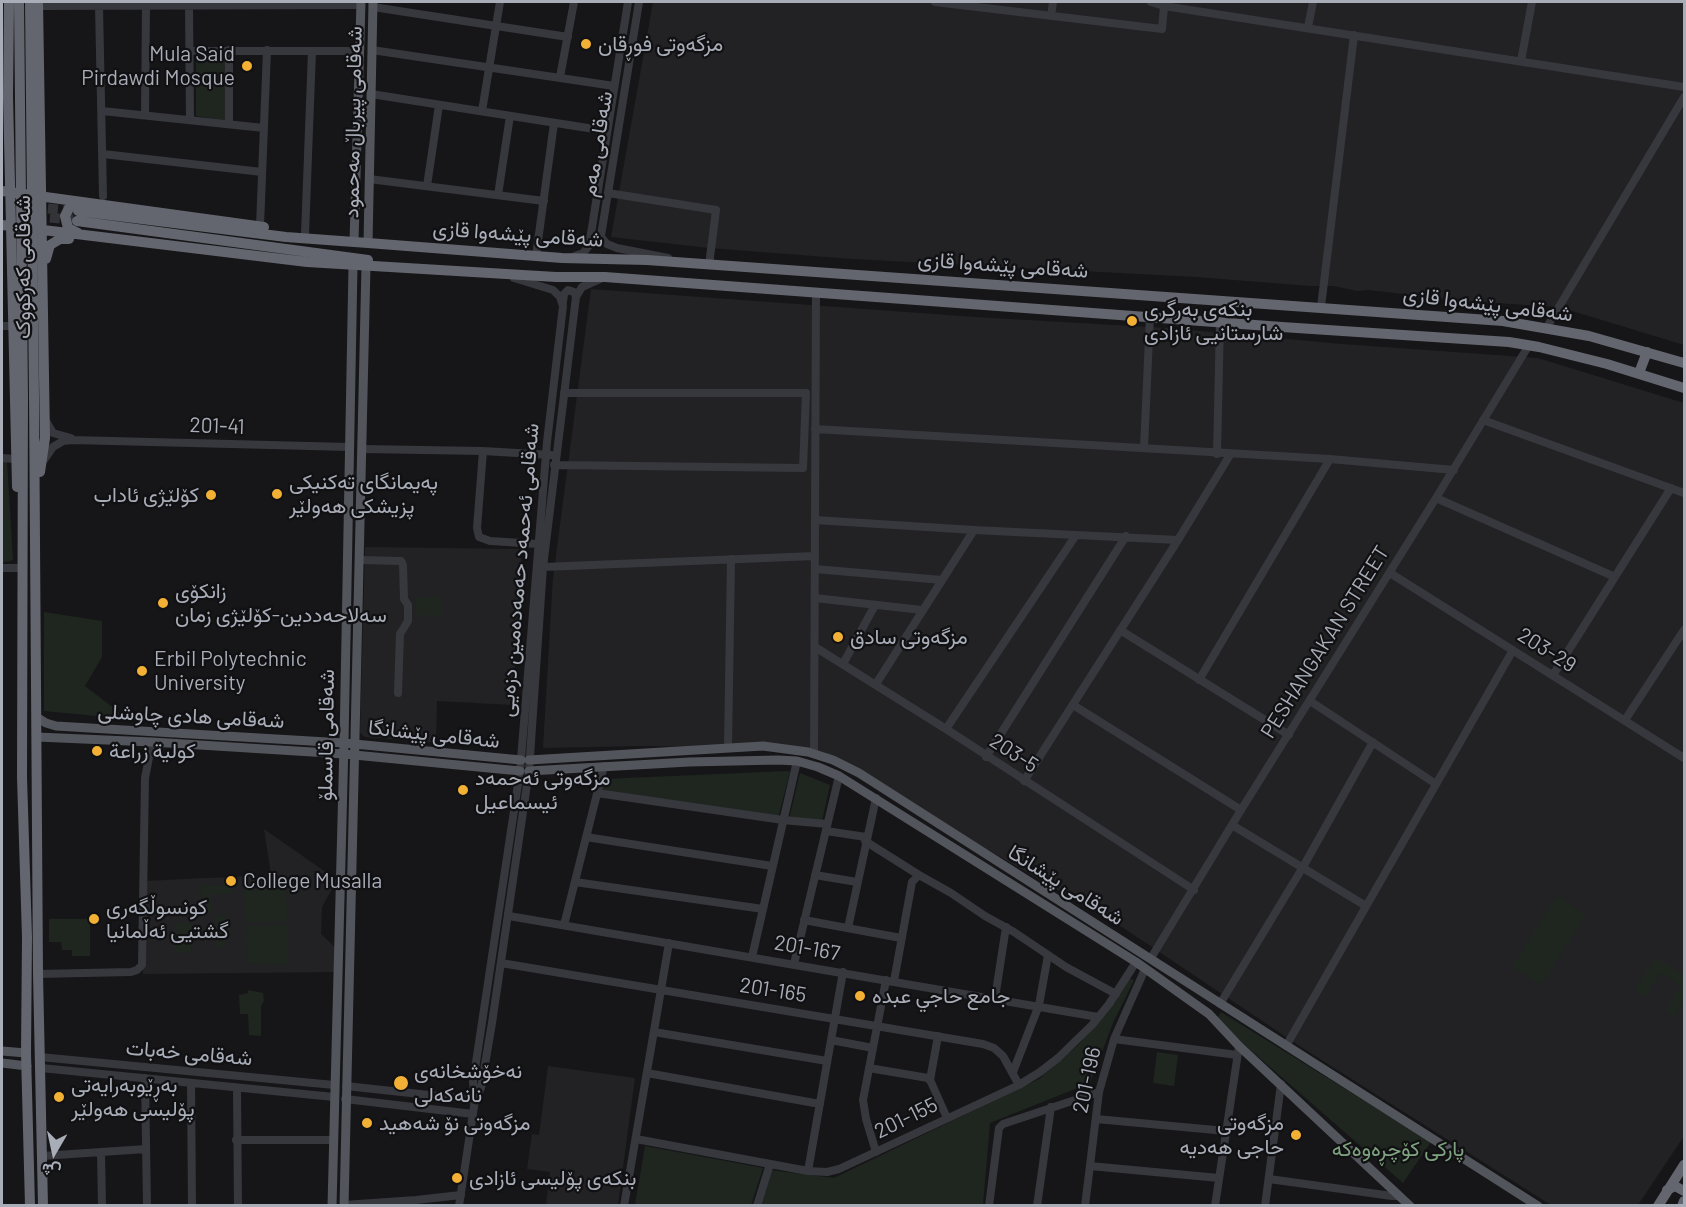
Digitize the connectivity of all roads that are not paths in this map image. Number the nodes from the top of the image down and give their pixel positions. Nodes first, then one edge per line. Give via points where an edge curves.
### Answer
1 (9, 2) edge
2 (19, 2) edge
3 (500, 2) edge
4 (574, 2) edge
5 (628, 2) edge
6 (639, 2) edge
7 (935, 2) edge
8 (1053, 2) edge
9 (1152, 2) edge
10 (1313, 2) edge
11 (1532, 2) edge
12 (35, 3) edge
13 (214, 3) edge
14 (258, 3) edge
15 (303, 3) edge
16 (361, 3) edge
17 (373, 4) edge
18 (146, 5) junction
19 (189, 5) junction
20 (99, 6) junction
21 (1164, 6) junction
22 (1051, 16) junction
23 (496, 25) junction
24 (1308, 27) junction
25 (1354, 35) junction
26 (568, 37) junction
27 (229, 50) junction
28 (267, 50) junction
29 (372, 50) junction
30 (190, 51) junction
31 (312, 51) junction
32 (360, 51) junction
33 (1521, 61) junction
34 (489, 68) junction
35 (560, 77) junction
36 (614, 86) junction
37 (1684, 87) edge
38 (371, 94) junction
39 (5, 96) edge
40 (1684, 97) edge
41 (439, 105) junction
42 (102, 111) junction
43 (483, 111) junction
44 (145, 115) junction
45 (510, 116) junction
46 (190, 120) junction
47 (554, 123) junction
48 (229, 124) junction
49 (264, 128) junction
50 (607, 131) junction
51 (41, 140) junction
52 (9, 142) junction
53 (103, 154) junction
54 (42, 172) junction
55 (262, 172) junction
56 (6, 177) edge
57 (369, 179) junction
58 (426, 186) junction
59 (608, 193) junction
60 (9, 194) edge
61 (498, 195) junction
62 (41, 198) junction
63 (103, 200) junction
64 (544, 201) junction
65 (26, 211) junction
66 (79, 211) junction
67 (355, 211) junction
68 (369, 212) junction
69 (7, 225) edge
70 (260, 226) junction
71 (39, 227) junction
72 (590, 235) junction
73 (309, 236) junction
74 (601, 237) junction
75 (96, 238) junction
76 (354, 242) junction
77 (368, 243) junction
78 (536, 256) junction
79 (562, 258) junction
80 (687, 263) junction
81 (709, 265) junction
82 (353, 266) junction
83 (366, 266) junction
84 (404, 267) junction
85 (44, 271) junction
86 (489, 273) junction
87 (12, 276) junction
88 (605, 278) junction
89 (43, 290) junction
90 (816, 292) junction
91 (576, 297) junction
92 (563, 306) junction
93 (1321, 308) junction
94 (1348, 309) junction
95 (1379, 312) junction
96 (1150, 316) junction
97 (1220, 321) junction
98 (352, 324) junction
99 (365, 324) junction
100 (2, 326) edge
101 (14, 326) junction
102 (1547, 327) junction
103 (1348, 330) junction
104 (1377, 333) junction
105 (1529, 345) junction
106 (1647, 352) junction
107 (1684, 363) edge
108 (1639, 374) junction
109 (1684, 388) edge
110 (564, 393) junction
111 (29, 396) junction
112 (44, 412) junction
113 (1483, 420) junction
114 (815, 429) junction
115 (85, 440) junction
116 (349, 447) junction
117 (1144, 448) junction
118 (362, 449) junction
119 (483, 451) junction
120 (546, 454) junction
121 (1217, 454) junction
122 (1230, 455) junction
123 (555, 456) junction
124 (2, 458) edge
125 (15, 459) junction
126 (1330, 459) junction
127 (554, 465) junction
128 (1454, 470) junction
129 (39, 474) junction
130 (1671, 488) junction
131 (1684, 493) edge
132 (1436, 498) junction
133 (815, 520) junction
134 (974, 530) junction
135 (29, 532) junction
136 (347, 532) junction
137 (360, 533) junction
138 (1076, 535) junction
139 (1126, 537) junction
140 (1178, 540) junction
141 (538, 544) junction
142 (815, 556) junction
143 (731, 559) junction
144 (360, 560) junction
145 (543, 567) junction
146 (2, 568) edge
147 (23, 568) junction
148 (815, 569) junction
149 (1390, 573) junction
150 (1615, 577) junction
151 (942, 580) junction
152 (815, 598) junction
153 (875, 605) junction
154 (922, 610) junction
155 (1120, 630) junction
156 (1684, 630) edge
157 (815, 647) junction
158 (1513, 650) junction
159 (843, 664) junction
160 (1553, 675) junction
161 (1199, 680) junction
162 (876, 684) junction
163 (398, 693) dead end
164 (1310, 701) junction
165 (1073, 705) junction
166 (38, 718) junction
167 (1625, 720) junction
168 (51, 725) junction
169 (946, 729) junction
170 (174, 733) junction
171 (189, 734) junction
172 (1288, 735) junction
173 (51, 736) junction
174 (37, 737) junction
175 (152, 742) junction
176 (1373, 742) junction
177 (344, 743) junction
178 (174, 744) junction
179 (189, 744) junction
180 (355, 744) junction
181 (728, 747) junction
182 (688, 749) junction
183 (814, 753) junction
184 (344, 754) junction
185 (355, 755) junction
186 (986, 756) junction
187 (1684, 758) edge
188 (525, 760) junction
189 (797, 761) junction
190 (689, 762) junction
191 (604, 766) junction
192 (525, 770) junction
193 (839, 776) junction
194 (862, 776) junction
195 (1024, 781) junction
196 (1436, 784) junction
197 (857, 786) junction
198 (597, 793) junction
199 (876, 798) junction
200 (1241, 810) junction
201 (783, 820) junction
202 (1233, 825) junction
203 (827, 827) junction
204 (586, 837) junction
205 (866, 839) junction
206 (985, 861) junction
207 (772, 866) junction
208 (1303, 867) junction
209 (815, 875) junction
210 (919, 875) junction
211 (575, 882) junction
212 (857, 882) junction
213 (1194, 890) junction
214 (1366, 906) junction
215 (762, 909) junction
216 (509, 916) junction
217 (804, 920) junction
218 (564, 925) junction
219 (1006, 927) junction
220 (848, 928) junction
221 (901, 938) junction
222 (669, 943) junction
223 (1048, 955) junction
224 (752, 957) junction
225 (1151, 958) junction
226 (1136, 962) junction
227 (501, 963) junction
228 (794, 964) junction
229 (1145, 969) junction
230 (843, 972) junction
231 (38, 974) junction
232 (1127, 975) junction
233 (890, 980) junction
234 (1138, 981) junction
235 (661, 989) junction
236 (1116, 994) junction
237 (995, 998) junction
238 (1220, 1004) junction
239 (1039, 1005) junction
240 (1209, 1014) junction
241 (1098, 1017) junction
242 (835, 1018) junction
243 (877, 1025) junction
244 (654, 1032) junction
245 (938, 1036) junction
246 (1114, 1039) junction
247 (831, 1040) junction
248 (1286, 1046) junction
249 (873, 1048) junction
250 (2, 1051) edge
251 (1238, 1051) junction
252 (21, 1053) junction
253 (827, 1061) junction
254 (40, 1062) junction
255 (2, 1063) edge
256 (21, 1065) junction
257 (869, 1068) junction
258 (647, 1072) junction
259 (1013, 1072) junction
260 (145, 1078) junction
261 (285, 1080) junction
262 (930, 1080) junction
263 (191, 1083) junction
264 (1281, 1084) junction
265 (334, 1085) junction
266 (1019, 1085) junction
267 (346, 1086) junction
268 (237, 1088) junction
269 (284, 1092) junction
270 (1099, 1092) junction
271 (334, 1097) junction
272 (345, 1099) junction
273 (475, 1100) junction
274 (820, 1104) junction
275 (1051, 1107) junction
276 (473, 1114) junction
277 (947, 1118) junction
278 (1096, 1119) junction
279 (1226, 1131) junction
280 (636, 1139) junction
281 (236, 1140) junction
282 (333, 1140) junction
283 (146, 1149) junction
284 (101, 1152) junction
285 (876, 1152) junction
286 (42, 1156) junction
287 (770, 1164) junction
288 (1090, 1166) junction
289 (1684, 1167) edge
290 (808, 1171) junction
291 (1220, 1178) junction
292 (1269, 1179) junction
293 (1667, 1190) junction
294 (1684, 1191) edge
295 (461, 1195) junction
296 (1398, 1196) junction
297 (416, 1203) edge
298 (344, 1205) edge
299 (30, 1206) edge
300 (43, 1206) edge
301 (102, 1206) edge
302 (147, 1206) edge
303 (192, 1206) edge
304 (238, 1206) edge
305 (332, 1206) edge
306 (459, 1206) edge
307 (624, 1206) edge
308 (757, 1206) edge
309 (989, 1206) edge
310 (1037, 1206) edge
311 (1084, 1206) edge
312 (1215, 1206) edge
313 (1265, 1206) edge
314 (1410, 1206) edge
315 (1538, 1206) edge
316 (1658, 1206) edge

1 - 39 highway, شەقامی کەرکووک
2 - 111 highway, شەقامی کەرکووک, bridge
3 - 23 street
4 - 26 street
5 - 36 street, شەقامی مەم
6 - 59 street, شەقامی مەم
7 - 22 street
8 - 22 street
9 - 21 street
10 - 24 street
11 - 33 street
12 - 20 street
12 - 51 highway, شەقامی کەرکووک
12 - 111 highway, شەقامی کەرکووک, bridge
13 - 14 street
13 - 19 street
14 - 15 street
15 - 16 street
16 - 32 main road, شەقامی پیرباڵ مەحمود
17 - 23 street
17 - 29 main road, شەقامی پیرباڵ مەحمود
18 - 19 street
18 - 20 street
18 - 44 street
19 - 30 street
20 - 42 street
21 - 22 street via 1162,29
21 - 24 street
23 - 26 street
23 - 34 street
24 - 25 street
25 - 33 street
25 - 93 street
26 - 35 street
27 - 28 street
27 - 30 street
27 - 48 street
28 - 31 street
28 - 49 street
29 - 34 street
29 - 38 main road, شەقامی پیرباڵ مەحمود
30 - 46 street
31 - 32 street
31 - 73 street
32 - 67 main road, شەقامی پیرباڵ مەحمود
33 - 37 street
34 - 35 street
34 - 43 street
35 - 36 street
36 - 50 street, شەقامی مەم
38 - 41 street
38 - 57 main road, شەقامی پیرباڵ مەحمود
39 - 52 highway, شەقامی کەرکووک
40 - 102 street
41 - 43 street
41 - 58 street
42 - 44 street
42 - 53 street
43 - 45 street
44 - 46 street
45 - 47 street
45 - 61 street
46 - 48 street
47 - 50 street
47 - 64 street
48 - 49 street
49 - 55 street
50 - 72 street, شەقامی مەم
51 - 52 highway via 37,158 26,163 14,158
51 - 54 highway, شەقامی کەرکووک
52 - 56 highway, شەقامی کەرکووک
53 - 55 street
53 - 63 street
54 - 62 highway, شەقامی کەرکووک
54 - 66 highway via 48,185
55 - 70 street
56 - 60 highway, شەقامی کەرکووک
57 - 58 street
57 - 68 main road, شەقامی پیرباڵ مەحمود
58 - 61 street
59 - 74 street, شەقامی مەم
59 - 81 street via 716,210
60 - 62 highway, شەقامی پێشەوا قازی
60 - 65 highway
60 - 69 highway, شەقامی کەرکووک
61 - 64 street
62 - 65 highway
62 - 66 highway, شەقامی پێشەوا قازی via 61,199
62 - 71 highway, شەقامی کەرکووک
63 - 66 highway, شەقامی پێشەوا قازی
63 - 70 highway, شەقامی پێشەوا قازی
63 - 75 highway via 75,204 65,216 71,230
64 - 78 street
65 - 69 highway
65 - 71 highway
66 - 73 highway, شەقامی پێشەوا قازی via 286,237
66 - 84 highway, شەقامی پێشەوا قازی
67 - 68 main road
67 - 76 main road, شەقامی پیرباڵ مەحمود
68 - 77 main road, شەقامی پیرباڵ مەحمود
69 - 71 highway, شەقامی پێشەوا قازی
69 - 87 highway, شەقامی کەرکووک
70 - 73 highway, شەقامی پێشەوا قازی
71 - 75 highway, شەقامی پێشەوا قازی
71 - 85 highway, شەقامی کەرکووک
72 - 74 street via 595,244
72 - 79 street via 585,252
73 - 76 highway, شەقامی پێشەوا قازی
74 - 80 street via 617,248
75 - 82 highway, شەقامی پێشەوا قازی
75 - 85 highway via 55,241 47,250
76 - 77 highway, شەقامی پێشەوا قازی
77 - 78 highway, شەقامی پێشەوا قازی
78 - 79 highway, شەقامی پێشەوا قازی
79 - 80 highway, شەقامی پێشەوا قازی
80 - 81 highway, شەقامی پێشەوا قازی
81 - 93 highway, شەقامی پێشەوا قازی
82 - 83 highway, شەقامی پێشەوا قازی
82 - 98 main road, شەقامی قاسملۆ
83 - 84 highway, شەقامی پێشەوا قازی
83 - 99 main road, شەقامی قاسملۆ
84 - 86 highway, شەقامی پێشەوا قازی
85 - 89 highway, شەقامی کەرکووک
86 - 88 highway, شەقامی پێشەوا قازی
86 - 92 street via 553,290
87 - 89 highway via 20,263 33,263 41,271
87 - 101 highway, شەقامی کەرکووک
88 - 90 highway, شەقامی پێشەوا قازی
88 - 91 street via 586,284
89 - 112 highway, شەقامی کەرکووک
90 - 96 highway, شەقامی پێشەوا قازی
90 - 114 street
91 - 92 street via 567,291
91 - 110 street, شەقامی ئەحمەد حەمەدەمین دزەیی
92 - 120 street, شەقامی ئەحمەد حەمەدەمین دزەیی
93 - 94 highway, شەقامی پێشەوا قازی
94 - 95 highway, شەقامی پێشەوا قازی
94 - 103 highway via 1355,312 1359,321 1357,327
95 - 102 highway, شەقامی پێشەوا قازی
95 - 104 highway via 1371,314 1368,320
96 - 97 highway, شەقامی پێشەوا قازی
96 - 117 street
97 - 103 highway, شەقامی پێشەوا قازی
97 - 121 street
98 - 99 main road
98 - 116 main road, شەقامی قاسملۆ
99 - 118 main road, شەقامی قاسملۆ
100 - 101 street
101 - 125 highway, شەقامی کەرکووک
102 - 106 highway, شەقامی پێشەوا قازی
103 - 104 highway, شەقامی پێشەوا قازی
104 - 105 highway, شەقامی پێشەوا قازی
105 - 108 highway, شەقامی پێشەوا قازی
105 - 113 street, PESHANGAKAN STREET
106 - 107 highway, شەقامی پێشەوا قازی
106 - 108 highway
108 - 109 highway, شەقامی پێشەوا قازی
110 - 123 street, شەقامی ئەحمەد حەمەدەمین دزەیی
110 - 127 street via 806,393 803,468
111 - 135 highway, شەقامی کەرکووک
112 - 115 street, 201-41 via 53,433
112 - 129 highway, شەقامی کەرکووک via 45,438
113 - 128 street, PESHANGAKAN STREET
113 - 130 street
114 - 117 street
114 - 133 street
115 - 116 street, 201-41
115 - 129 street, 201-41 via 53,447
116 - 136 main road, شەقامی قاسملۆ
117 - 121 street
118 - 119 street
118 - 137 main road, شەقامی قاسملۆ
119 - 120 street
119 - 141 street via 479,537
120 - 123 street
120 - 141 street, شەقامی ئەحمەد حەمەدەمین دزەیی
121 - 122 street
122 - 126 street
122 - 140 street
123 - 127 street, شەقامی ئەحمەد حەمەدەمین دزەیی
124 - 125 street
125 - 135 highway, شەقامی کەرکووک via 18,498
126 - 128 street
126 - 161 street
127 - 145 street, شەقامی ئەحمەد حەمەدەمین دزەیی
128 - 132 street, PESHANGAKAN STREET
129 - 135 highway, شەقامی کەرکووک
130 - 131 street
130 - 150 street
132 - 149 street, PESHANGAKAN STREET
132 - 150 street
133 - 134 street
133 - 142 street
134 - 138 street
134 - 151 street
135 - 147 highway, شەقامی کەرکووک
135 - 166 highway, شەقامی کەرکووک
136 - 137 main road
136 - 177 main road, شەقامی قاسملۆ
137 - 144 main road, شەقامی قاسملۆ
138 - 139 street
138 - 169 street
139 - 140 street
139 - 186 street
140 - 155 street
141 - 188 street, شەقامی ئەحمەد حەمەدەمین دزەیی
142 - 143 street
142 - 148 street
143 - 145 street
143 - 181 street
144 - 163 street via 401,561 403,565 408,621 400,634
144 - 180 main road, شەقامی قاسملۆ
145 - 188 street, شەقامی ئەحمەد حەمەدەمین دزەیی
146 - 147 street
147 - 252 highway, شەقامی کەرکووک via 22,777 27,937
148 - 151 street
148 - 152 street
149 - 158 street, 203-29
149 - 164 street, PESHANGAKAN STREET
150 - 160 street
151 - 154 street
152 - 153 street
152 - 157 street
153 - 154 street
153 - 159 street
154 - 162 street
155 - 161 street
155 - 165 street
156 - 167 street
157 - 159 street, 203-5
157 - 183 street
158 - 160 street, 203-29
158 - 196 street
159 - 162 street, 203-5
160 - 167 street, 203-29
161 - 172 street
162 - 169 street, 203-5
164 - 172 street, PESHANGAKAN STREET
164 - 176 street
165 - 195 street
165 - 200 street
166 - 168 main road, شەقامی هادی چاوشلی
166 - 174 highway, شەقامی کەرکووک
167 - 187 street, 203-29
168 - 170 main road, شەقامی هادی چاوشلی
168 - 173 main road
169 - 186 street, 203-5
170 - 171 main road, شەقامی هادی چاوشلی
170 - 178 main road
171 - 177 main road, شەقامی هادی چاوشلی
171 - 179 main road
172 - 200 street, PESHANGAKAN STREET
173 - 174 main road, شەقامی هادی چاوشلی
173 - 175 main road, شەقامی هادی چاوشلی
174 - 231 highway, شەقامی کەرکووک
175 - 178 main road, شەقامی هادی چاوشلی
175 - 231 street via 145,777 142,965 131,972
176 - 196 street
176 - 208 street
177 - 180 main road, شەقامی پێشانگا
177 - 184 main road, شەقامی قاسملۆ
178 - 179 main road, شەقامی هادی چاوشلی
179 - 184 main road, شەقامی هادی چاوشلی
180 - 185 main road, شەقامی قاسملۆ
180 - 188 main road, شەقامی پێشانگا
181 - 182 main road, شەقامی پێشانگا
181 - 183 main road, شەقامی پێشانگا via 764,746
182 - 188 main road, شەقامی پێشانگا
182 - 190 main road
183 - 194 main road, شەقامی پێشانگا
184 - 185 main road, شەقامی پێشانگا
184 - 265 main road, شەقامی قاسملۆ
185 - 192 main road, شەقامی پێشانگا
185 - 267 main road, شەقامی قاسملۆ
186 - 195 street, 203-5
188 - 192 main road via 533,765
188 - 192 main road via 515,768
189 - 190 main road, شەقامی پێشانگا
189 - 193 main road, شەقامی پێشانگا
189 - 201 street
190 - 191 main road, شەقامی پێشانگا
191 - 192 main road, شەقامی پێشانگا
191 - 198 street
192 - 216 street
192 - 273 street via 473,1082
193 - 197 main road, شەقامی پێشانگا
193 - 203 street
194 - 197 main road
194 - 206 main road, شەقامی پێشانگا
195 - 213 street, 203-5
196 - 214 street
197 - 199 main road, شەقامی پێشانگا
198 - 201 street
198 - 204 street
199 - 205 street
199 - 206 main road, شەقامی پێشانگا
200 - 202 street, PESHANGAKAN STREET
201 - 203 street
201 - 207 street
202 - 208 street
202 - 213 street, PESHANGAKAN STREET
203 - 205 street
203 - 209 street
204 - 207 street
204 - 211 street
205 - 210 street
205 - 212 street
206 - 225 main road, شەقامی پێشانگا
206 - 226 main road, شەقامی پێشانگا
207 - 215 street
208 - 214 street
208 - 238 street
209 - 212 street
209 - 217 street
210 - 219 street
210 - 221 street via 912,882
211 - 215 street
211 - 218 street
212 - 220 street
213 - 225 street, PESHANGAKAN STREET
214 - 248 street
215 - 224 street
216 - 218 street, 201-167
216 - 227 street
217 - 220 street
217 - 228 street
218 - 222 street, 201-167
219 - 223 street
219 - 237 street
220 - 221 street
221 - 233 street
222 - 224 street, 201-167
222 - 235 street
223 - 236 street
223 - 239 street
224 - 228 street, 201-167
225 - 238 main road, شەقامی پێشانگا
226 - 229 main road, شەقامی پێشانگا
226 - 232 street, 201-155
227 - 235 street, 201-165
227 - 273 street via 482,1083
228 - 230 street, 201-167
229 - 234 street, 201-196
229 - 240 main road, شەقامی پێشانگا
230 - 233 street, 201-167
230 - 242 street
231 - 254 highway, شەقامی کەرکووک
232 - 234 street
232 - 236 street, 201-155
233 - 237 street, 201-167
233 - 243 street
234 - 246 street, 201-196
235 - 242 street, 201-165
235 - 244 street
236 - 241 street, 201-155
237 - 239 street, 201-167
238 - 240 main road
238 - 248 main road, شەقامی پێشانگا
239 - 241 street, 201-167
239 - 259 street
240 - 251 main road, شەقامی پێشانگا
241 - 266 street, 201-155 via 1058,1058
242 - 243 street, 201-165
242 - 247 street
243 - 245 street, 201-165
243 - 249 street
244 - 253 street
244 - 258 street
245 - 259 street, 201-165 via 994,1048
245 - 262 street
246 - 251 street
246 - 270 street, 201-196
247 - 249 street
247 - 253 street
248 - 315 main road, شەقامی پێشانگا
249 - 257 street
250 - 252 main road
251 - 264 main road, شەقامی پێشانگا
251 - 279 street
252 - 256 highway, شەقامی کەرکووک
253 - 274 street
254 - 260 street, شەقامی خەبات
254 - 261 street, شەقامی خەبات
254 - 286 highway, شەقامی کەرکووک
255 - 256 main road
256 - 299 highway, شەقامی کەرکووک
257 - 262 street
257 - 285 street via 863,1106
258 - 274 street
258 - 280 street
259 - 266 street, 201-165
260 - 263 street, شەقامی خەبات
260 - 283 street
261 - 265 street, شەقامی خەبات
261 - 269 street
262 - 277 street
263 - 268 street, شەقامی خەبات
263 - 303 street
264 - 292 street
264 - 296 main road, شەقامی پێشانگا
265 - 271 main road, شەقامی قاسملۆ
266 - 277 street, 201-155
267 - 272 main road, شەقامی قاسملۆ
267 - 273 street
268 - 269 street, شەقامی خەبات
268 - 281 street
269 - 271 street, شەقامی خەبات
270 - 275 street
270 - 278 street, 201-196
271 - 282 main road, شەقامی قاسملۆ
272 - 276 street
272 - 298 main road, شەقامی قاسملۆ
273 - 276 street
274 - 290 street
275 - 309 street via 999,1128
275 - 310 street
276 - 295 street
277 - 285 street, 201-155
278 - 279 street
278 - 288 street, 201-196
279 - 291 street
280 - 287 street, 201-155
280 - 307 street
281 - 282 street
281 - 304 street
282 - 305 main road, شەقامی قاسملۆ
283 - 284 street
283 - 302 street
284 - 286 street
284 - 301 street
285 - 290 street, 201-155 via 833,1171
286 - 300 highway, شەقامی کەرکووک
287 - 290 street, 201-155
287 - 308 street
288 - 291 street
288 - 311 street, 201-196
289 - 293 highway
291 - 312 street
292 - 296 street
292 - 313 street
293 - 294 highway via 1675,1186
293 - 316 highway
295 - 297 street
295 - 306 street
296 - 314 main road, شەقامی پێشانگا
297 - 298 street

